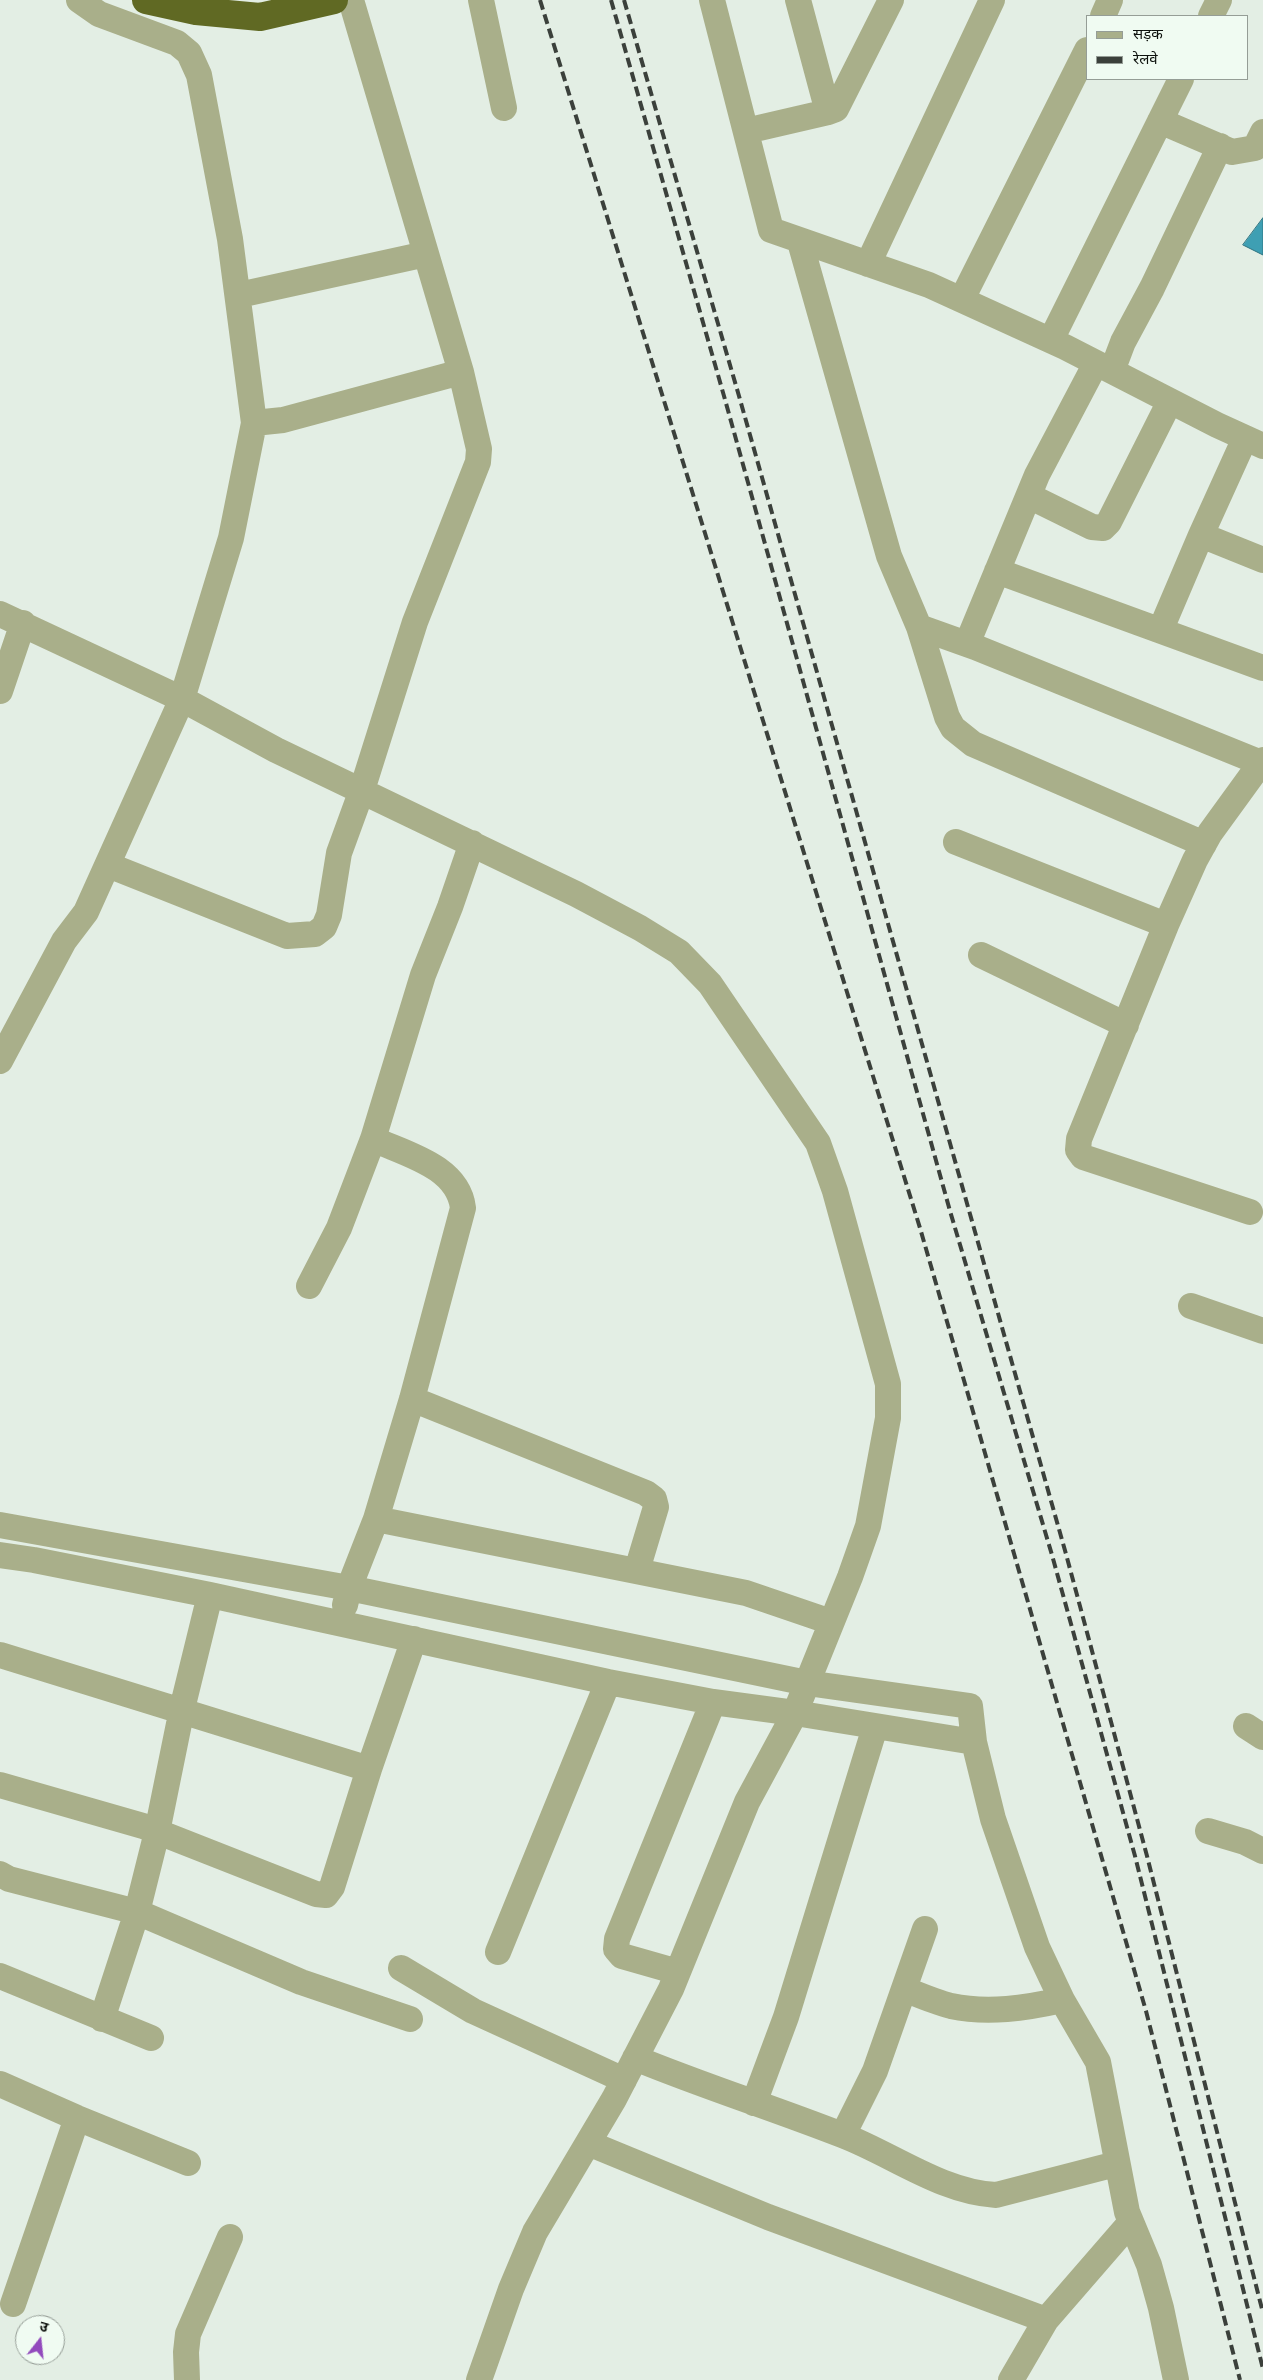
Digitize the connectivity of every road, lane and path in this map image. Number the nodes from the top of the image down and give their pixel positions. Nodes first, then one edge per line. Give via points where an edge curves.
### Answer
1 (79, 0) edge
2 (146, 0) edge
3 (334, 0) edge
4 (350, 0) edge
5 (481, 0) edge
6 (712, 0) edge
7 (798, 0) edge
8 (891, 0) edge
9 (992, 0) edge
10 (1110, 0) edge
11 (1219, 0) edge
12 (1103, 15) edge
13 (1212, 15) edge
14 (1086, 52) edge
15 (1180, 80) edge
16 (504, 108) dead end
17 (828, 112) junction
18 (1160, 121) junction
19 (746, 131) junction
20 (1263, 132) edge
21 (1220, 146) junction
22 (800, 242) junction
23 (426, 254) junction
24 (868, 264) junction
25 (239, 296) junction
26 (962, 299) junction
27 (1051, 340) junction
28 (1104, 367) junction
29 (461, 372) junction
30 (1170, 401) junction
31 (254, 423) junction
32 (1254, 442) edge
33 (1029, 496) junction
34 (1200, 535) junction
35 (1263, 560) edge
36 (997, 571) junction
37 (12, 619) edge
38 (919, 627) junction
39 (1161, 629) junction
40 (967, 644) junction
41 (1263, 668) edge
42 (0, 691) edge
43 (182, 699) junction
44 (1262, 762) edge
45 (362, 790) junction
46 (956, 842) dead end
47 (472, 843) junction
48 (1204, 844) junction
49 (108, 865) junction
50 (1166, 925) junction
51 (981, 955) dead end
52 (1126, 1025) junction
53 (0, 1061) edge
54 (373, 1139) junction
55 (1250, 1212) dead end
56 (309, 1286) dead end
57 (1191, 1306) dead end
58 (1263, 1331) edge
59 (412, 1399) junction
60 (376, 1519) junction
61 (0, 1525) edge
62 (0, 1555) edge
63 (637, 1570) junction
64 (349, 1588) junction
65 (210, 1595) junction
66 (832, 1622) junction
67 (341, 1624) junction
68 (414, 1639) junction
69 (0, 1655) edge
70 (608, 1682) junction
71 (807, 1683) junction
72 (713, 1702) junction
73 (182, 1709) junction
74 (795, 1713) junction
75 (876, 1727) junction
76 (974, 1742) junction
77 (369, 1769) junction
78 (0, 1785) edge
79 (1208, 1831) dead end
80 (157, 1832) junction
81 (1263, 1851) edge
82 (0, 1874) edge
83 (137, 1912) junction
84 (925, 1929) dead end
85 (498, 1952) dead end
86 (401, 1968) dead end
87 (678, 1972) junction
88 (0, 1976) edge
89 (904, 1989) junction
90 (1062, 2000) junction
91 (102, 2018) junction
92 (410, 2019) dead end
93 (151, 2038) dead end
94 (630, 2069) junction
95 (0, 2084) edge
96 (754, 2103) junction
97 (77, 2118) junction
98 (843, 2135) junction
99 (588, 2143) junction
100 (188, 2163) dead end
101 (1116, 2164) junction
102 (1131, 2222) junction
103 (230, 2237) dead end
104 (13, 2304) dead end
105 (1046, 2320) junction
106 (187, 2380) edge
107 (479, 2380) edge
108 (1011, 2380) edge
109 (1176, 2380) edge

1 - 25 street via 99,14 177,43 189,53 199,74
2 - 3 highway via 196,11 260,17
4 - 23 street
5 - 16 street
6 - 19 street
7 - 17 street
8 - 17 street via 836,109
9 - 24 street
10 - 12 street
11 - 13 street
14 - 26 street
15 - 18 street
17 - 19 street
18 - 21 street
18 - 27 street
19 - 22 street via 772,230
20 - 21 street via 1255,148 1232,152
21 - 28 street via 1124,342
22 - 24 street
22 - 38 street via 888,556
23 - 25 street
23 - 29 street
24 - 26 street via 929,284
25 - 31 street
26 - 27 street
27 - 28 street
28 - 30 street
28 - 33 street
29 - 31 street via 282,420
29 - 45 street via 480,449 478,462 415,622
30 - 32 street
30 - 33 street via 1109,522 1103,528 1092,527
31 - 43 street via 230,538
32 - 34 street
33 - 36 street
34 - 35 street
34 - 39 street
36 - 39 street
36 - 40 street
37 - 42 street
37 - 43 street
38 - 40 street
38 - 48 street via 947,717 963,738
39 - 41 street
40 - 44 street
43 - 45 street via 276,750
43 - 49 street
44 - 48 street
45 - 47 street
45 - 49 street via 339,853 329,915 324,927 316,934 287,936
46 - 50 street
47 - 54 street via 423,975
47 - 66 street via 584,898 679,952 710,984 818,1143 835,1191 888,1384 888,1418 868,1526
48 - 50 street
49 - 53 street via 86,912 64,941
50 - 52 street
51 - 52 street
52 - 55 street via 1078,1139 1078,1150 1083,1158
54 - 56 street via 338,1228
54 - 59 street via 446,1175 461,1198 461,1219
57 - 58 street
59 - 60 street
59 - 63 street via 654,1499 656,1507
60 - 63 street
60 - 64 street
61 - 64 street
62 - 65 street
63 - 66 street via 746,1593
64 - 67 street
64 - 71 street
65 - 67 street
65 - 73 street
66 - 71 street
67 - 68 street
68 - 70 street
68 - 77 street
69 - 73 street
70 - 72 street
70 - 85 street
71 - 74 street
71 - 76 street via 970,1706
72 - 74 street
72 - 87 street via 617,1939 616,1949 622,1956
73 - 77 street
73 - 80 street
74 - 75 street
74 - 87 street via 747,1802
75 - 76 street
75 - 96 street via 786,2017
76 - 90 street via 993,1819 1027,1920
77 - 80 street via 332,1886 326,1894 316,1894
78 - 80 street
79 - 81 street
80 - 83 street
82 - 83 street
83 - 91 street
83 - 92 street via 301,1982
84 - 89 street
86 - 94 street via 473,2011
87 - 94 street
88 - 91 street
89 - 90 street via 950,2006 975,2010 1032,2007
89 - 98 street via 875,2072
90 - 101 street via 1098,2062
91 - 93 street
94 - 96 street
94 - 99 street
95 - 97 street
96 - 98 street
97 - 100 street
97 - 104 street
98 - 101 street via 976,2194 996,2195
99 - 105 street via 768,2217
99 - 107 street via 535,2232
101 - 102 street
102 - 105 street
102 - 109 street via 1149,2265
103 - 106 street via 188,2334
105 - 108 street

